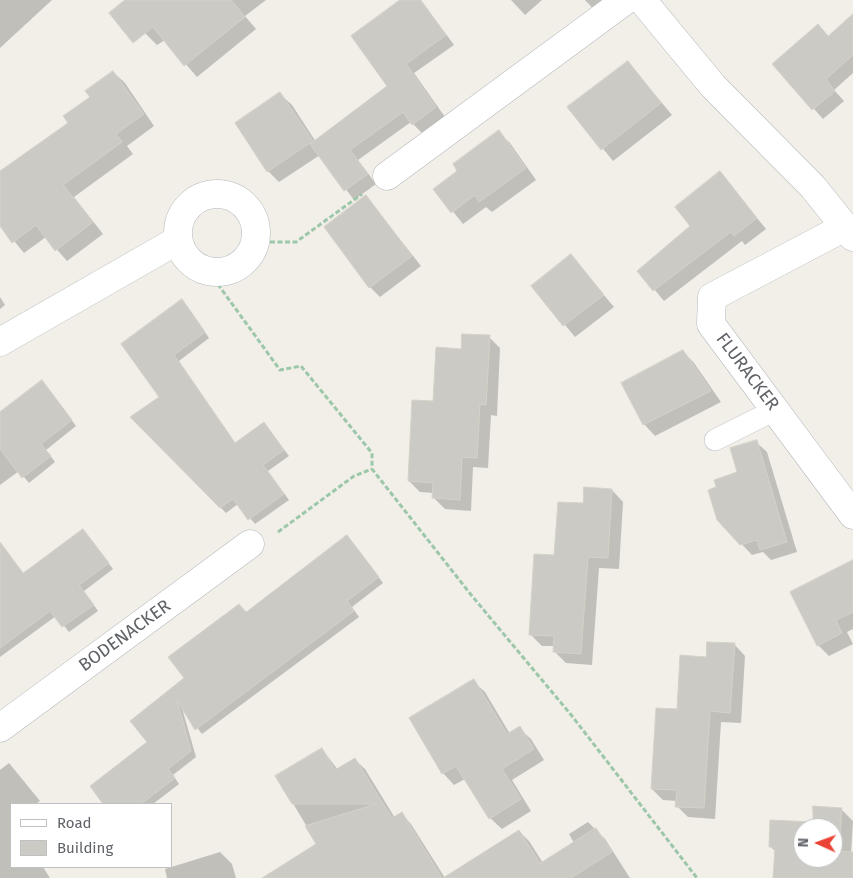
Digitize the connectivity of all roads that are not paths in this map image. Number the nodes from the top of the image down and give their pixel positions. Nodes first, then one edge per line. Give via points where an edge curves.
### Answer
1 (626, 0) edge
2 (642, 0) edge
3 (387, 176) road end
4 (849, 232) edge
5 (178, 240) junction
6 (0, 342) edge
7 (775, 410) junction
8 (715, 440) dead end
9 (853, 515) edge
10 (250, 544) road end
11 (0, 728) edge

1 - 3 street
2 - 4 street, FLURACKER via 713,86 813,187
4 - 7 street, FLURACKER via 712,297 711,324
5 - 5 street via 183,255 193,265 209,272 228,272 250,255 255,242 254,220 237,200 213,194 200,198 182,213
5 - 6 street
7 - 8 lane
7 - 9 street, FLURACKER
10 - 11 street, BODENACKER

